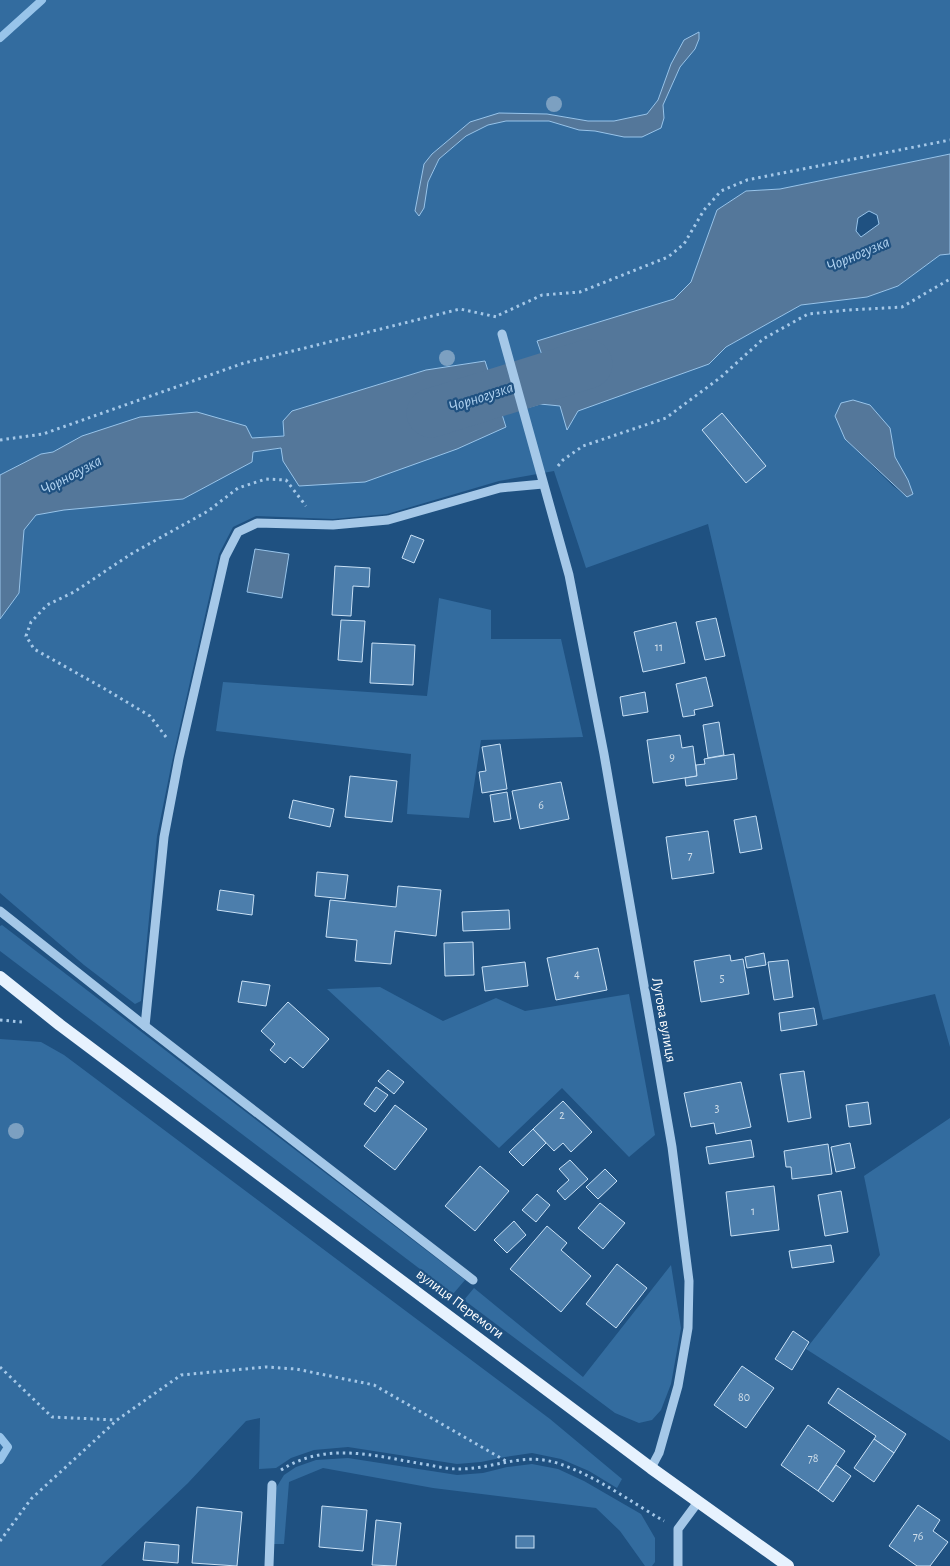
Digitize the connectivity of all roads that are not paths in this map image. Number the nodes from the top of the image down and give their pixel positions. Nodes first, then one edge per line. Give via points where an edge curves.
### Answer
1 (502, 334) road end
2 (543, 484) junction
3 (0, 911) edge
4 (0, 977) edge
5 (145, 1026) junction
6 (473, 1280) dead end
7 (651, 1468) junction
8 (272, 1485) road end
9 (698, 1502) junction
10 (269, 1566) edge
11 (678, 1566) edge
12 (788, 1566) edge

1 - 2 street, Лугова вулиця
2 - 5 street via 500,488 388,520 333,525 257,523 238,532 225,556 164,837
2 - 7 street, Лугова вулиця via 569,575 604,754 671,1137 690,1281 688,1328 678,1386 659,1453
3 - 5 street
4 - 7 main road, вулиця Перемоги
5 - 6 street
7 - 9 main road, вулиця Перемоги
8 - 10 street
9 - 11 street via 678,1529
9 - 12 main road, вулиця Перемоги

